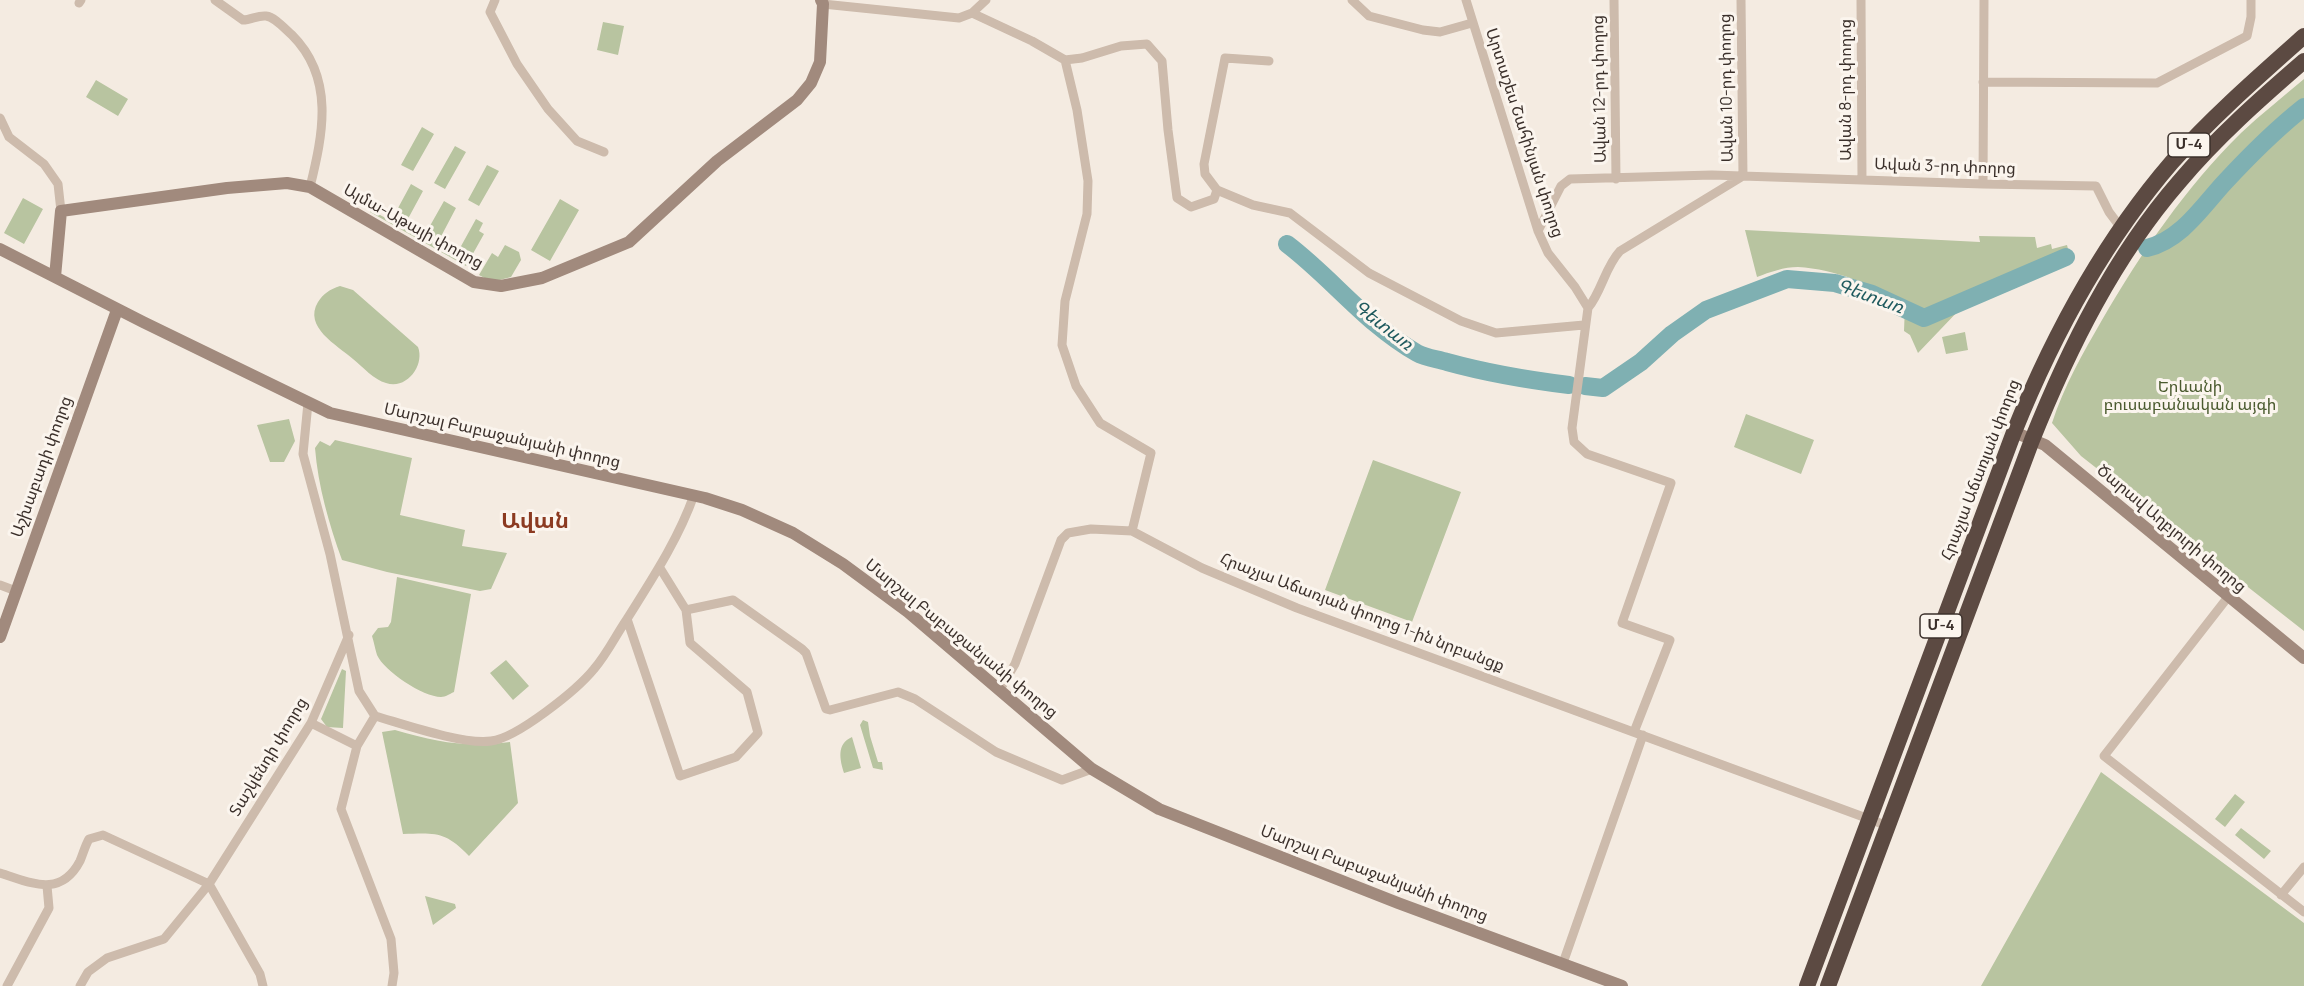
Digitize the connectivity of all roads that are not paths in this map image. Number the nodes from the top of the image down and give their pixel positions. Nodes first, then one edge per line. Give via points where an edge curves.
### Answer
1 (215, 0) edge
2 (495, 0) edge
3 (986, 0) edge
4 (1352, 0) edge
5 (1466, 0) edge
6 (1614, 0) edge
7 (1741, 0) edge
8 (1861, 0) edge
9 (1984, 0) edge
10 (2251, 0) edge
11 (822, 2) edge
12 (972, 13) junction
13 (1472, 23) junction
14 (2304, 36) edge
15 (1065, 60) junction
16 (1269, 61) dead end
17 (2304, 61) edge
18 (1983, 82) junction
19 (0, 118) edge
20 (604, 152) dead end
21 (1743, 176) junction
22 (1616, 178) junction
23 (1862, 180) junction
24 (1983, 184) junction
25 (310, 187) junction
26 (1217, 190) junction
27 (61, 211) junction
28 (2121, 228) junction
29 (1538, 231) junction
30 (0, 249) edge
31 (55, 277) junction
32 (1588, 308) junction
33 (117, 310) junction
34 (1584, 325) junction
35 (308, 403) junction
36 (2014, 432) junction
37 (2032, 440) junction
38 (694, 495) junction
39 (1132, 531) junction
40 (660, 568) junction
41 (0, 585) edge
42 (16, 591) junction
43 (2228, 597) junction
44 (686, 610) junction
45 (627, 619) junction
46 (349, 635) junction
47 (0, 637) edge
48 (2304, 658) edge
49 (999, 691) junction
50 (375, 716) junction
51 (311, 723) junction
52 (1639, 734) junction
53 (357, 746) junction
54 (1092, 769) junction
55 (1869, 819) junction
56 (1888, 826) junction
57 (2304, 867) edge
58 (0, 873) edge
59 (209, 884) junction
60 (47, 886) junction
61 (2281, 895) junction
62 (2304, 912) edge
63 (1563, 963) junction
64 (7, 986) edge
65 (80, 986) edge
66 (263, 986) edge
67 (392, 986) edge
68 (1622, 986) edge
69 (1807, 986) edge
70 (1828, 986) edge

1 - 25 street via 243,20 270,17 306,50 315,68 324,118
2 - 20 street via 490,12 548,109 577,141
3 - 12 street
4 - 13 street via 1369,16 1423,30 1440,32
5 - 13 street, Արտաշես Շահինյան փողոց
6 - 22 street, Ավան 12-րդ փողոց
7 - 21 street, Ավան 10-րդ փողոց
8 - 23 street, Ավան 8-րդ փողոց
9 - 18 street
10 - 18 street via 2247,36 2157,83
11 - 12 street via 959,18
11 - 25 main road, Ալմա-Աթայի փողոց via 820,62 811,83 797,100 717,161 629,242 542,278 501,286 474,282
12 - 15 street
13 - 29 street, Արտաշես Շահինյան փողոց
14 - 28 highway, Հրաչյա Աճառյան փողոց / Մ-4 via 2172,162
15 - 26 street via 1120,46 1147,44 1162,61 1177,198 1191,207 1214,199
15 - 39 street via 1088,181 1087,214 1065,301 1062,345 1076,386 1101,423 1151,453
16 - 26 street via 1225,57 1204,164 1205,174
17 - 37 highway, Մ-4 via 2212,145 2135,240 2087,319
18 - 24 street
19 - 27 street via 9,137 44,164 58,184
21 - 22 street, Ավան 3-րդ փողոց
21 - 23 street, Ավան 3-րդ փողոց
21 - 32 street via 1620,251
22 - 29 street, Ավան 3-րդ փողոց via 1565,181
23 - 24 street, Ավան 3-րդ փողոց
24 - 28 street, Ավան 3-րդ փողոց via 2096,186
25 - 27 main road, Ալմա-Աթայի փողոց via 275,184
26 - 34 street via 1253,205 1290,213 1369,273 1461,321 1496,333
27 - 31 main road
28 - 36 highway, Հրաչյա Աճառյան փողոց / Մ-4 via 2050,350
29 - 32 street, Արտաշես Շահինյան փողոց via 1548,253
30 - 31 main road, Մարշալ Բաբաջանյանի փողոց
31 - 33 main road, Մարշալ Բաբաջանյանի փողոց
32 - 34 street
33 - 35 main road, Մարշալ Բաբաջանյանի փողոց
33 - 42 main road, Աշխաբադի փողոց
34 - 52 street via 1572,428 1574,442 1587,454 1671,483 1622,623 1670,640
35 - 38 main road, Մարշալ Բաբաջանյանի փողոց via 343,417
35 - 46 street via 303,454
36 - 37 main road, Ծարավ Աղբյուրի փողոց
36 - 55 highway, Հրաչյա Աճառյան փողոց / Մ-4
37 - 43 main road, Ծարավ Աղբյուրի փողոց via 2045,445
37 - 56 highway, Մ-4
38 - 40 street
38 - 49 main road, Մարշալ Բաբաջանյանի փողոց via 793,532 843,564 908,612
39 - 49 street via 1091,529 1068,533 1061,540 1015,664
39 - 52 street, Հրաչյա Աճառյան փողոց 1-ին նրբանցք via 1202,568 1297,608
40 - 44 street
40 - 45 street
41 - 42 street
42 - 47 main road, Աշխաբադի փողոց
43 - 48 main road, Ծարավ Աղբյուրի փողոց
43 - 61 street via 2104,756
44 - 45 street via 690,643 747,692 758,733 736,757 680,776
44 - 54 street via 733,600 794,642 806,653 826,709 898,692 996,752 1062,780
45 - 50 street via 594,669 578,685 501,739 467,740
46 - 50 street via 359,691
46 - 51 street, Տաշկենդի փողոց
49 - 54 main road, Մարշալ Բաբաջանյանի փողոց
50 - 53 street
51 - 53 street
51 - 59 street, Տաշկենդի փողոց
52 - 55 street, Հրաչյա Աճառյան փողոց 1-ին նրբանցք
52 - 63 street
53 - 67 street via 341,809 391,939
54 - 63 main road, Մարշալ Բաբաջանյանի փողոց via 1159,809
55 - 56 street, Հրաչյա Աճառյան փողոց 1-ին նրբանցք
55 - 69 highway, Հրաչյա Աճառյան փողոց / Մ-4
56 - 70 highway, Մ-4
57 - 61 street
58 - 60 street
59 - 60 street via 103,835 89,839 72,873
59 - 65 street, Տաշկենդի փողոց via 164,939 107,958 88,972
59 - 66 street
60 - 64 street via 49,908
61 - 62 street
63 - 68 main road, Մարշալ Բաբաջանյանի փողոց

